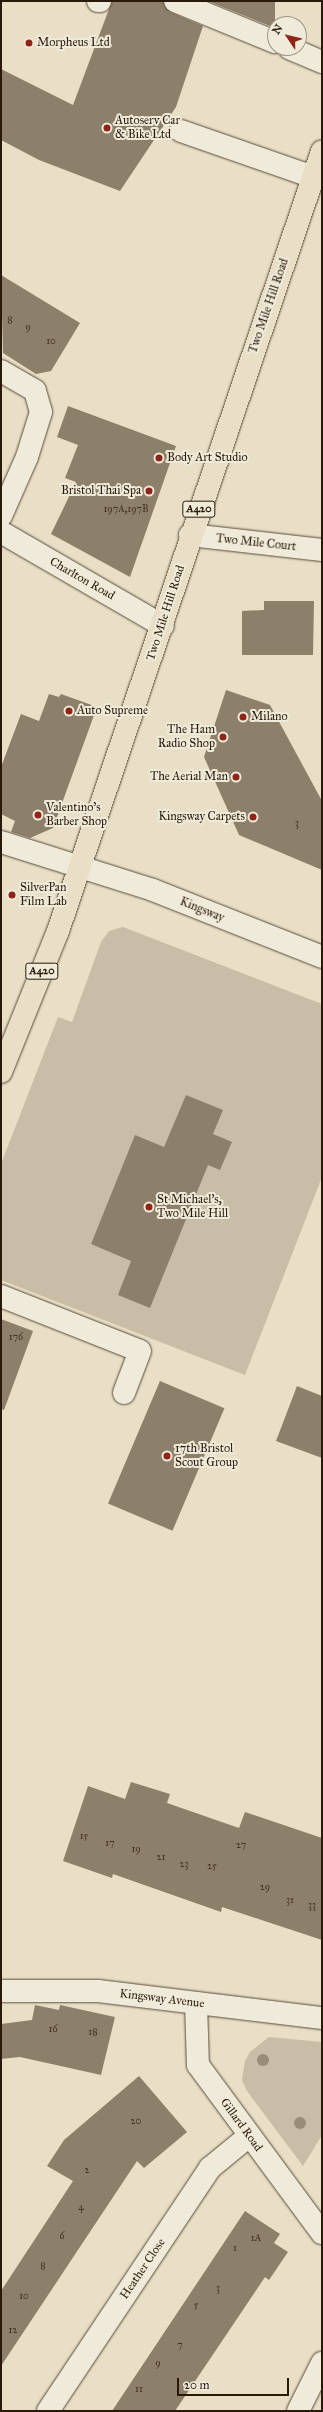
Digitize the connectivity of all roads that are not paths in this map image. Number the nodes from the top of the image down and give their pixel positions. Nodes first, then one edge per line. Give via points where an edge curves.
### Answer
1 (175, 1) edge
2 (267, 39) edge
3 (307, 56) edge
4 (322, 62) edge
5 (181, 131) dead end
6 (322, 151) edge
7 (313, 177) junction
8 (1, 371) edge
9 (1, 516) edge
10 (1, 532) edge
11 (190, 535) junction
12 (322, 550) edge
13 (163, 626) junction
14 (1, 842) edge
15 (79, 868) junction
16 (322, 957) edge
17 (1, 1072) edge
18 (1, 1296) edge
19 (124, 1393) dead end
20 (1, 1991) edge
21 (196, 2003) junction
22 (322, 2018) edge
23 (249, 2136) junction
24 (322, 2233) edge
25 (322, 2363) edge
26 (48, 2411) edge
27 (298, 2411) edge

1 - 2 street
3 - 4 street
5 - 7 street
6 - 7 main road, Two Mile Hill Road / A420
7 - 11 main road, Two Mile Hill Road / A420
8 - 9 street via 35,391 41,412 27,457
10 - 13 street, Charlton Road
11 - 12 street, Two Mile Court
11 - 13 main road, Two Mile Hill Road / A420
13 - 15 main road, Two Mile Hill Road / A420
14 - 15 street, Kingsway
15 - 16 street, Kingsway via 153,890
15 - 17 main road, Two Mile Hill Road / A420
18 - 19 street via 140,1351
20 - 21 street, Kingsway Avenue via 98,1991
21 - 22 street, Kingsway Avenue
21 - 23 street, Gillard Road via 198,2065
23 - 24 street, Gillard Road
23 - 26 street, Heather Close via 210,2168
25 - 27 street

